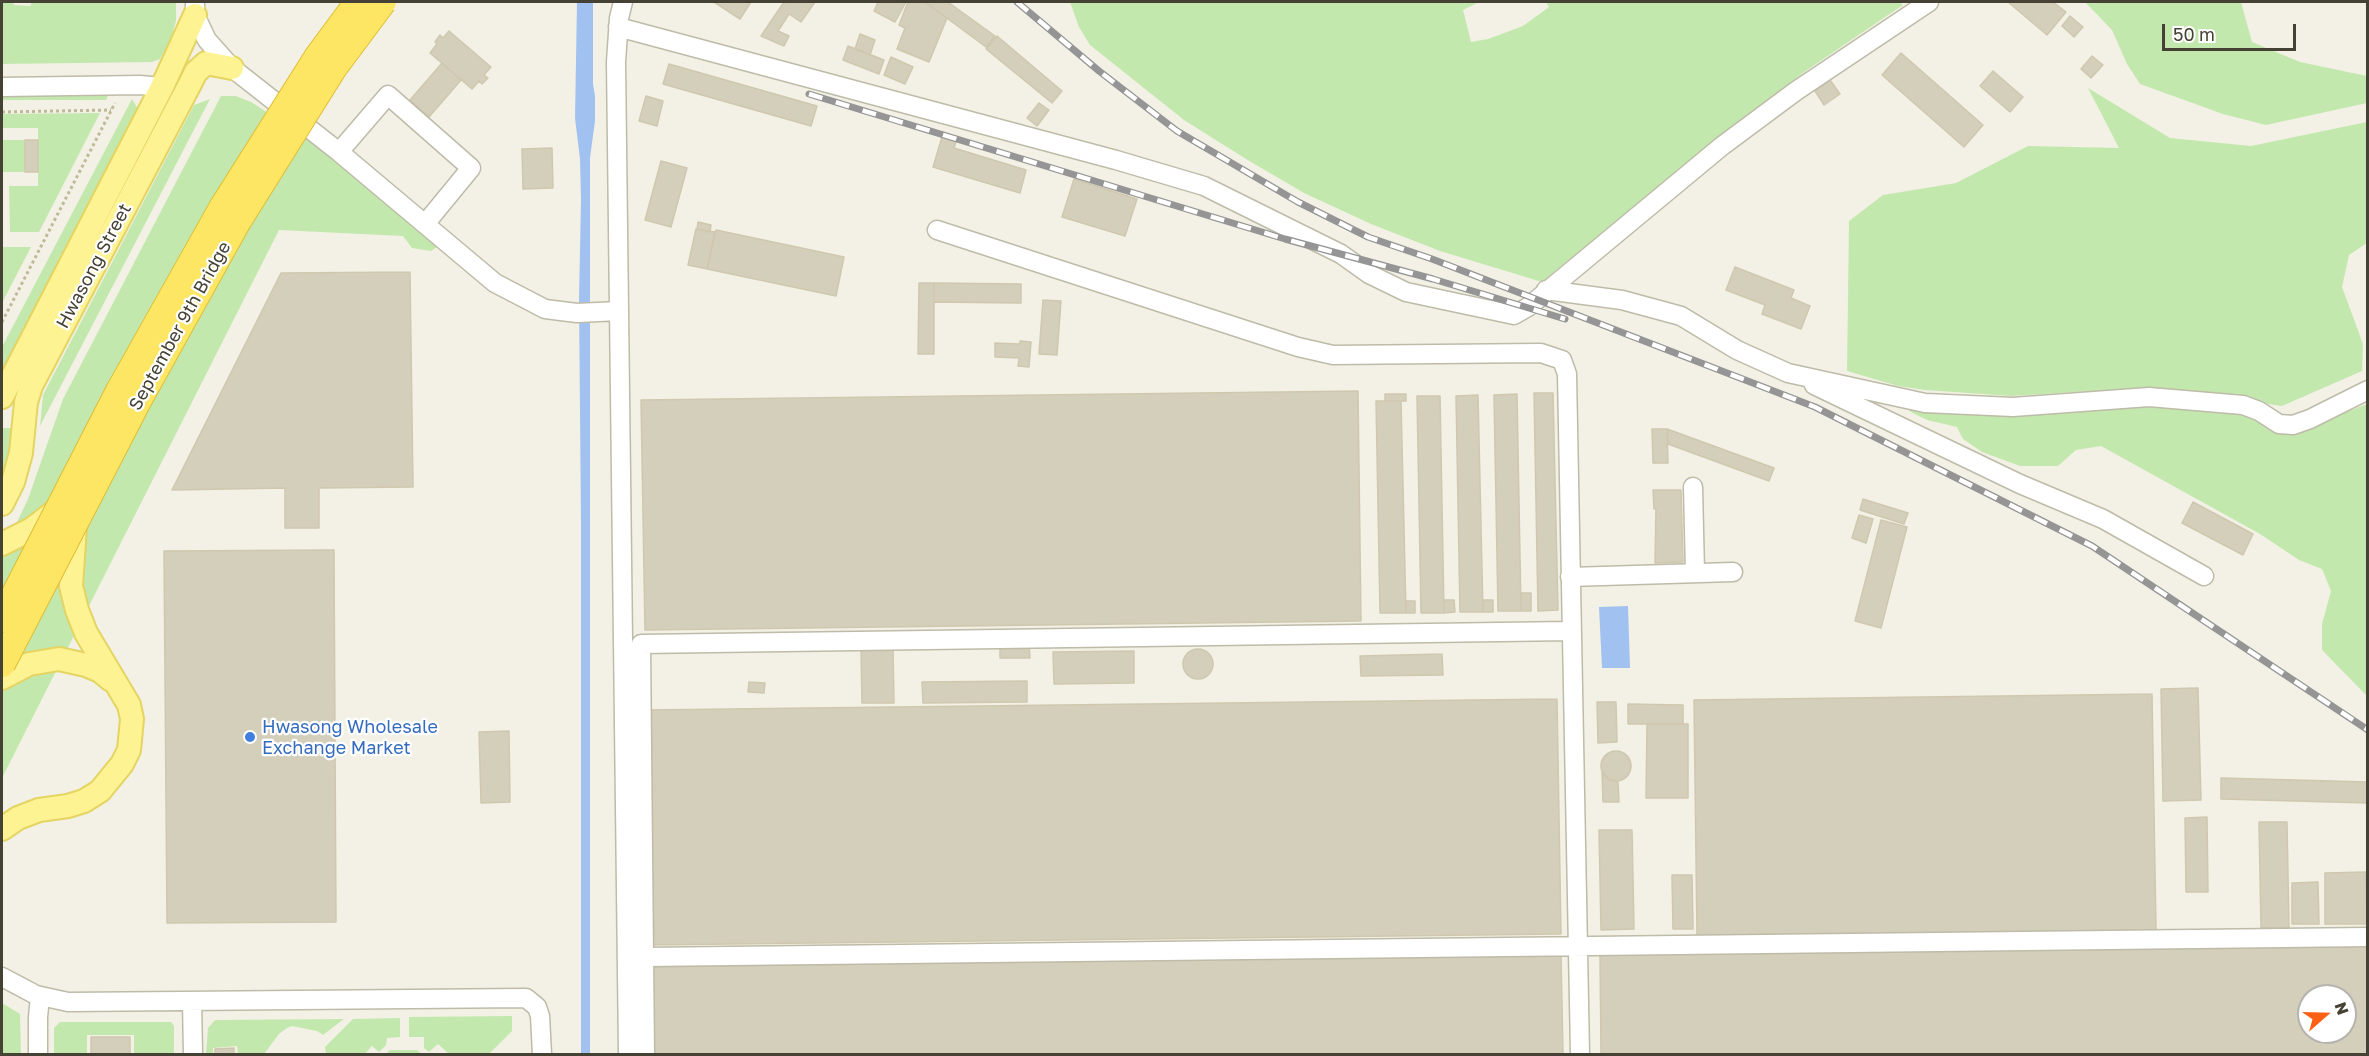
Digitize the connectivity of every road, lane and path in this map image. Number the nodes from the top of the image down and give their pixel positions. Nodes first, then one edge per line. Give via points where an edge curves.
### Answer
1 (358, 2) edge
2 (383, 2) edge
3 (623, 2) edge
4 (1929, 2) edge
5 (195, 8) edge
6 (618, 27) junction
7 (232, 68) junction
8 (124, 85) junction
9 (2, 87) edge
10 (162, 87) junction
11 (111, 110) junction
12 (2, 112) edge
13 (339, 152) junction
14 (425, 224) junction
15 (937, 231) dead end
16 (1546, 290) junction
17 (619, 311) junction
18 (2, 322) edge
19 (1788, 373) junction
20 (2367, 390) edge
21 (2, 397) edge
22 (1693, 487) dead end
23 (2, 504) edge
24 (67, 514) junction
25 (2, 544) edge
26 (1695, 573) junction
27 (1732, 573) dead end
28 (2204, 576) dead end
29 (1579, 577) junction
30 (2, 619) edge
31 (1571, 631) junction
32 (2, 664) edge
33 (2, 678) edge
34 (115, 682) junction
35 (2, 829) edge
36 (2367, 937) edge
37 (1577, 944) junction
38 (644, 957) junction
39 (2, 977) edge
40 (40, 997) junction
41 (192, 1001) junction
42 (38, 1054) edge
43 (193, 1054) edge
44 (542, 1054) edge
45 (628, 1054) edge
46 (645, 1054) edge
47 (1580, 1054) edge

1 - 24 highway, September 9th Bridge, bridge via 318,56 222,208 119,392
2 - 24 highway, September 9th Bridge, bridge via 333,69 238,220 138,401
3 - 6 street
4 - 16 street via 1722,146
5 - 7 street via 207,40
5 - 10 main road, Hwasong Street
6 - 16 street via 1204,186 1341,254 1369,274 1406,292 1514,315
6 - 17 street
7 - 13 street
7 - 23 main road, Hwasong Street via 206,63 185,92 31,386 21,453
8 - 9 street
8 - 10 street
8 - 11 path
10 - 21 main road, Hwasong Street
11 - 12 path
11 - 18 path
13 - 14 street
13 - 14 street via 388,95 471,168
14 - 17 street via 495,283 545,309
15 - 29 street via 1333,355 1541,353 1562,360 1567,374
16 - 19 street via 1622,300 1681,316 1737,350
17 - 45 street
19 - 20 street via 1925,403 2013,407 2149,397 2242,405 2279,424 2293,425
19 - 28 street via 2020,484 2103,519
22 - 26 street
24 - 25 main road
24 - 30 highway, September 9th Bridge, bridge
24 - 32 highway, September 9th Bridge, bridge
24 - 34 main road via 71,586 77,610
26 - 27 street
26 - 29 street
29 - 31 street
31 - 37 street
31 - 38 street via 641,644
33 - 34 main road via 29,664 59,659 86,665
34 - 35 main road via 129,705 132,735 129,750 111,780 84,801 39,810
36 - 37 street
37 - 38 street
37 - 47 street
38 - 46 street
39 - 40 street
40 - 41 street via 68,1002
40 - 42 street
41 - 43 street
41 - 44 street via 526,998 537,1007 540,1016

